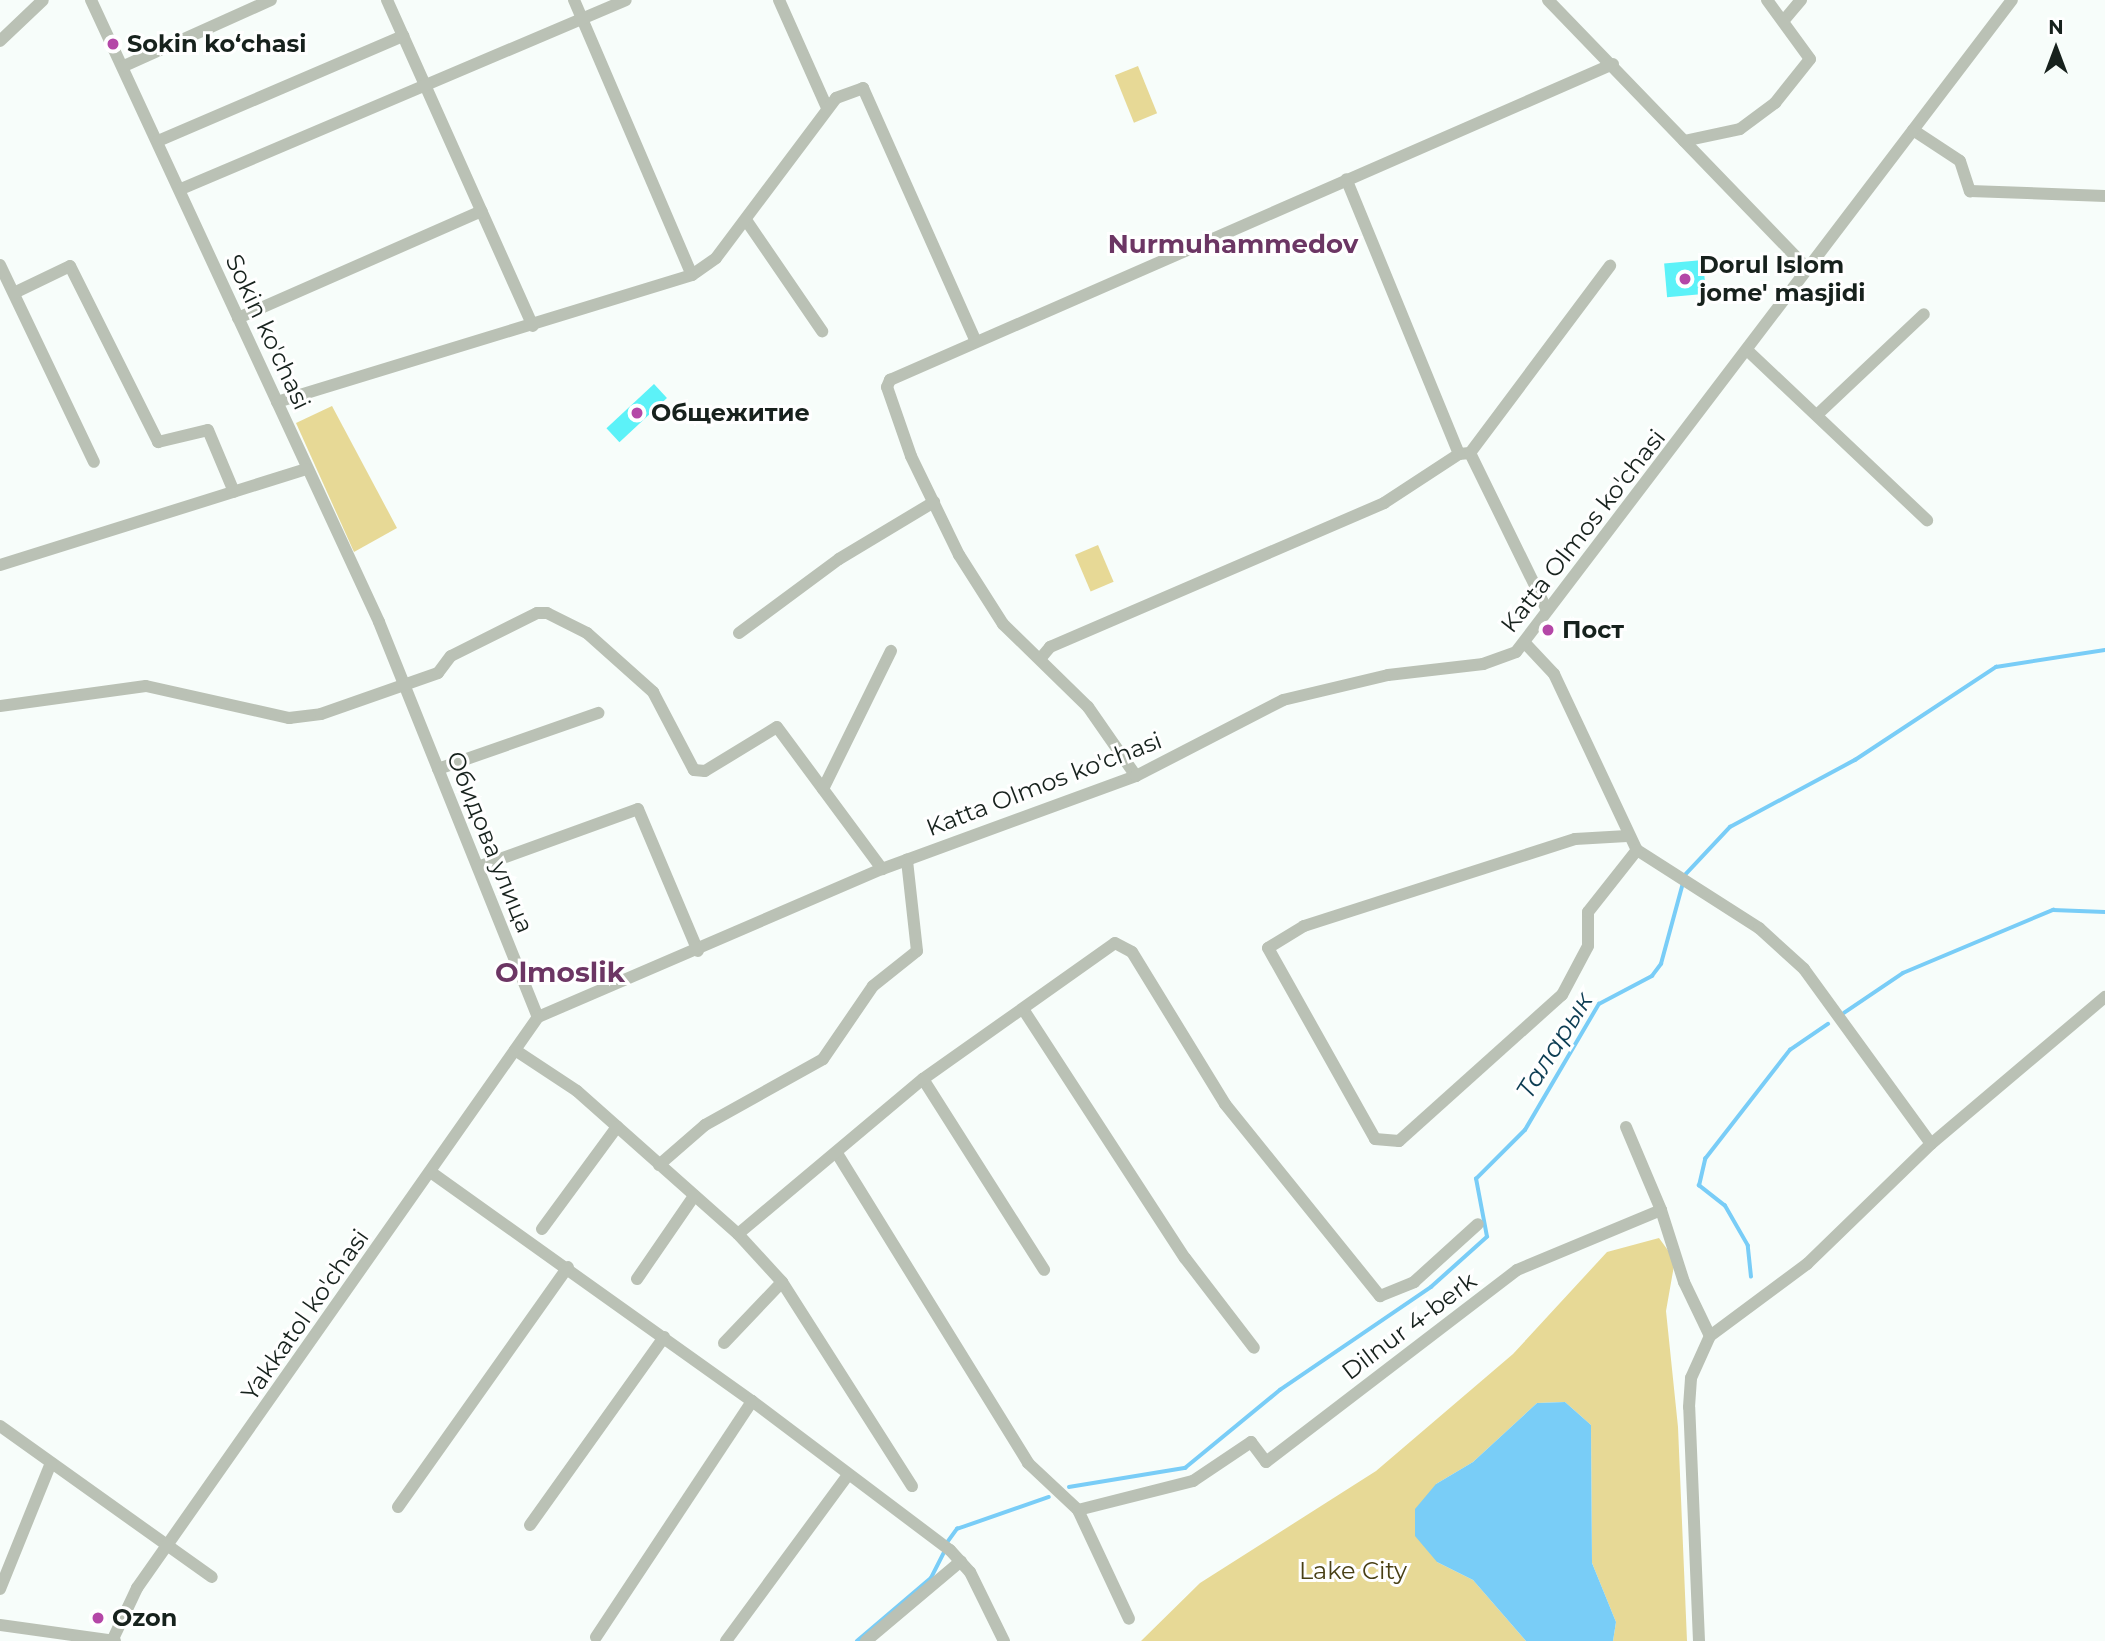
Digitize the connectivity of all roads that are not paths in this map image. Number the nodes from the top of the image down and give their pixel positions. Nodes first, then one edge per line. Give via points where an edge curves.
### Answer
1 (43, 0) edge
2 (91, 0) edge
3 (271, 0) edge
4 (387, 0) edge
5 (574, 0) edge
6 (626, 0) edge
7 (779, 0) edge
8 (1548, 0) edge
9 (1767, 0) edge
10 (1801, 0) edge
11 (2012, 0) edge
12 (1785, 19) junction
13 (582, 20) junction
14 (403, 36) junction
15 (0, 41) edge
16 (1612, 64) junction
17 (124, 66) junction
18 (426, 86) junction
19 (827, 108) junction
20 (1913, 130) junction
21 (158, 141) junction
22 (1684, 141) junction
23 (1346, 179) junction
24 (181, 189) junction
25 (2105, 196) edge
26 (482, 211) junction
27 (746, 220) junction
28 (0, 265) edge
29 (1610, 266) dead end
30 (1807, 268) junction
31 (692, 275) junction
32 (15, 293) junction
33 (1924, 314) dead end
34 (238, 318) junction
35 (533, 326) junction
36 (822, 331) dead end
37 (975, 340) junction
38 (1747, 350) junction
39 (277, 402) junction
40 (1819, 413) junction
41 (1464, 454) junction
42 (93, 462) dead end
43 (306, 469) junction
44 (234, 492) junction
45 (934, 502) junction
46 (1927, 520) dead end
47 (0, 565) edge
48 (1546, 608) junction
49 (738, 633) dead end
50 (1524, 642) junction
51 (891, 650) dead end
52 (1040, 659) junction
53 (404, 682) junction
54 (0, 706) edge
55 (598, 713) dead end
56 (438, 769) junction
57 (1136, 776) junction
58 (823, 789) junction
59 (1628, 836) junction
60 (1637, 850) junction
61 (907, 860) junction
62 (478, 867) junction
63 (881, 869) junction
64 (698, 951) junction
65 (2105, 998) edge
66 (1023, 1009) junction
67 (538, 1017) junction
68 (515, 1051) junction
69 (923, 1079) junction
70 (617, 1127) junction
71 (1626, 1128) dead end
72 (1931, 1144) junction
73 (838, 1155) junction
74 (659, 1165) junction
75 (432, 1172) junction
76 (694, 1196) junction
77 (1661, 1210) junction
78 (1478, 1224) dead end
79 (542, 1229) dead end
80 (738, 1234) junction
81 (568, 1267) junction
82 (1044, 1270) dead end
83 (637, 1279) dead end
84 (782, 1282) junction
85 (1710, 1336) junction
86 (664, 1337) junction
87 (724, 1343) dead end
88 (1254, 1348) dead end
89 (752, 1401) junction
90 (0, 1426) edge
91 (51, 1463) junction
92 (848, 1475) junction
93 (912, 1486) dead end
94 (398, 1507) dead end
95 (1078, 1510) junction
96 (530, 1525) dead end
97 (167, 1545) junction
98 (961, 1561) junction
99 (212, 1577) dead end
100 (0, 1589) edge
101 (1129, 1619) dead end
102 (0, 1625) edge
103 (596, 1637) dead end
104 (113, 1641) edge
105 (726, 1641) edge
106 (866, 1641) edge
107 (1004, 1641) edge
108 (1699, 1641) edge

1 - 15 street
2 - 17 street, Sokin ko'chasi
3 - 17 street
4 - 14 street
5 - 13 street
6 - 13 street
7 - 19 street
8 - 16 street
9 - 12 street
10 - 12 street
11 - 20 street, Katta Olmos ko'chasi
12 - 22 street via 1810,59 1775,103 1740,130
13 - 18 street
13 - 31 street
14 - 18 street
14 - 21 street
16 - 22 street
16 - 23 street
17 - 21 street, Sokin ko'chasi
18 - 24 street
18 - 26 street
19 - 27 street
19 - 37 street via 836,98 863,88
20 - 25 street via 1960,161 1970,191
20 - 30 street, Katta Olmos ko'chasi
21 - 24 street, Sokin ko'chasi
22 - 30 street
23 - 37 street
23 - 41 street
24 - 34 street, Sokin ko'chasi
26 - 34 street
26 - 35 street
27 - 31 street via 716,258
27 - 36 street
28 - 32 street
29 - 41 street
30 - 38 street, Katta Olmos ko'chasi
31 - 35 street
32 - 42 street
32 - 44 street via 70,266 158,442 208,430
33 - 40 street
34 - 39 street, Sokin ko'chasi
35 - 39 street
37 - 45 street via 892,376 887,387
38 - 40 street
38 - 48 street, Katta Olmos ko'chasi
39 - 43 street, Sokin ko'chasi
40 - 46 street
41 - 48 street
41 - 52 street via 1384,503 1050,648
43 - 44 street
43 - 53 street, Sokin ko'chasi
44 - 47 street
45 - 49 street via 839,559
45 - 52 street via 1003,624
48 - 50 street, Katta Olmos ko'chasi
50 - 57 street, Katta Olmos ko'chasi via 1503,660 1400,673 1283,701
50 - 59 street via 1554,674
51 - 58 street
52 - 57 street via 1088,707
53 - 54 street via 321,714 289,718 146,686
53 - 56 street, Обидова улица
53 - 58 street via 438,673 451,656 537,613 547,613 587,632 653,692 694,770 705,771 778,727
55 - 56 street
56 - 62 street, Обидова улица
57 - 61 street, Katta Olmos ko'chasi
58 - 63 street
59 - 60 street
59 - 60 street via 1575,839 1304,926 1269,947 1375,1139 1388,1144 1399,1141 1562,995 1588,946 1588,912
60 - 72 street via 1759,928 1804,969
61 - 63 street, Katta Olmos ko'chasi
61 - 74 street via 917,951 873,986 823,1059 705,1125
62 - 64 street via 638,808
62 - 67 street, Обидова улица
63 - 64 street, Katta Olmos ko'chasi
64 - 67 street, Katta Olmos ko'chasi
65 - 72 street
66 - 69 street
66 - 78 street via 1115,943 1132,952 1225,1104 1380,1296 1414,1282
66 - 88 street via 1185,1258
67 - 68 street, Yakkatol ko'chasi
68 - 70 street via 577,1090
68 - 75 street, Yakkatol ko'chasi
69 - 73 street
69 - 82 street
70 - 74 street
70 - 79 street
71 - 77 street
72 - 85 street via 1807,1264
73 - 80 street
73 - 95 street via 1028,1463
74 - 76 street
75 - 81 street
75 - 97 street, Yakkatol ko'chasi
76 - 80 street
76 - 83 street
77 - 85 street via 1684,1282
77 - 95 street, Dilnur 4-berk via 1517,1270 1266,1462 1251,1443 1193,1481
80 - 84 street
81 - 86 street
81 - 94 street
84 - 87 street
84 - 93 street
85 - 108 street via 1691,1378 1689,1407
86 - 89 street
86 - 96 street
89 - 92 street
89 - 103 street
90 - 91 street
91 - 97 street
91 - 100 street
92 - 98 street
92 - 105 street
95 - 101 street
97 - 99 street
97 - 104 street, Yakkatol ko'chasi via 137,1588
98 - 106 street
98 - 107 street
102 - 104 street

